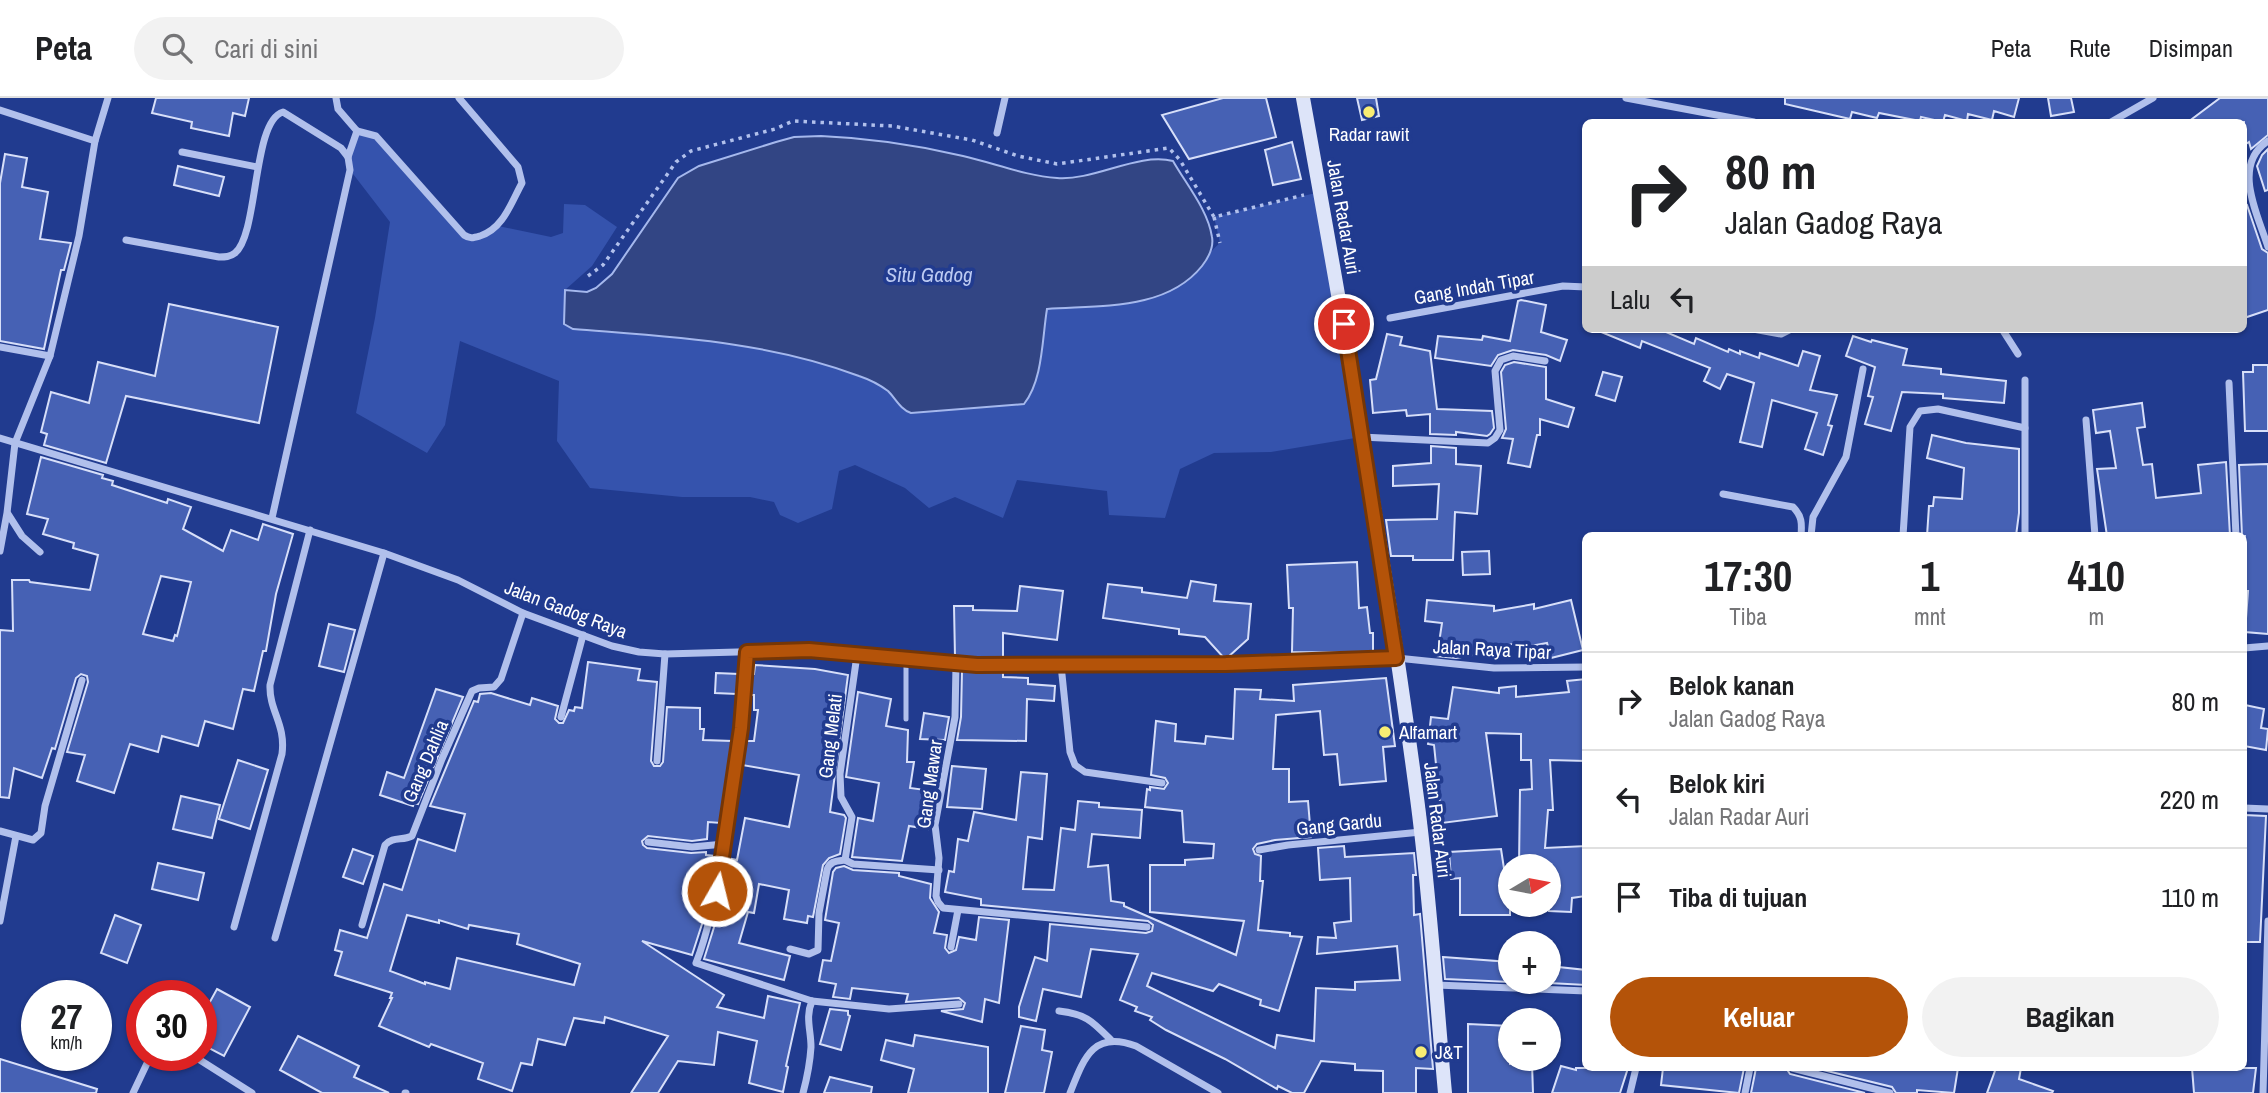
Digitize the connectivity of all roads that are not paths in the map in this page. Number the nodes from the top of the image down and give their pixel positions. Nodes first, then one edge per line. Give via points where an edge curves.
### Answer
1 (108, 98) edge
2 (336, 98) edge
3 (459, 98) edge
4 (1005, 98) edge
5 (1303, 98) edge
6 (1626, 98) edge
7 (2153, 98) edge
8 (0, 110) edge
9 (1738, 119) edge
10 (2116, 119) edge
11 (357, 131) junction
12 (997, 133) dead end
13 (96, 141) junction
14 (2268, 141) edge
15 (181, 152) dead end
16 (348, 157) junction
17 (257, 167) junction
18 (126, 240) dead end
19 (2268, 247) edge
20 (1582, 287) edge
21 (1390, 318) dead end
22 (2005, 333) edge
23 (0, 347) edge
24 (2018, 354) dead end
25 (50, 356) junction
26 (1545, 361) dead end
27 (1863, 369) dead end
28 (2025, 380) dead end
29 (2229, 383) dead end
30 (2086, 420) dead end
31 (2025, 428) junction
32 (1362, 437) junction
33 (0, 438) edge
34 (15, 443) junction
35 (1723, 494) dead end
36 (7, 513) junction
37 (272, 517) junction
38 (310, 530) junction
39 (1801, 532) edge
40 (1811, 532) edge
41 (1903, 532) edge
42 (2025, 532) edge
43 (2095, 532) edge
44 (2236, 532) edge
45 (0, 551) edge
46 (40, 552) dead end
47 (384, 553) junction
48 (523, 613) junction
49 (583, 635) junction
50 (2268, 646) edge
51 (2247, 648) edge
52 (747, 652) junction
53 (665, 654) junction
54 (857, 655) junction
55 (1396, 658) junction
56 (906, 660) junction
57 (956, 665) junction
58 (1061, 665) junction
59 (1582, 667) edge
60 (82, 680) dead end
61 (561, 717) dead end
62 (906, 719) dead end
63 (657, 761) dead end
64 (1162, 783) dead end
65 (2247, 808) edge
66 (2268, 809) edge
67 (0, 831) edge
68 (1421, 832) junction
69 (16, 836) junction
70 (648, 842) dead end
71 (724, 844) junction
72 (1259, 850) dead end
73 (845, 860) junction
74 (939, 870) junction
75 (958, 910) junction
76 (0, 921) edge
77 (2268, 921) edge
78 (362, 925) dead end
79 (234, 927) dead end
80 (1147, 928) dead end
81 (275, 938) dead end
82 (951, 947) dead end
83 (790, 949) dead end
84 (1435, 985) junction
85 (1582, 991) edge
86 (812, 1001) junction
87 (959, 1004) dead end
88 (1059, 1011) dead end
89 (1111, 1040) junction
90 (2266, 1069) edge
91 (143, 1071) edge
92 (217, 1071) edge
93 (1635, 1071) edge
94 (1749, 1071) edge
95 (1804, 1071) edge
96 (133, 1093) edge
97 (252, 1093) edge
98 (803, 1093) edge
99 (1070, 1093) edge
100 (1218, 1093) edge
101 (1445, 1093) edge
102 (1630, 1093) edge
103 (1745, 1093) edge
104 (1890, 1093) edge
105 (2263, 1093) edge

1 - 13 street
2 - 11 street via 338,109
3 - 11 street via 522,175 498,226 473,238 464,236 376,136
4 - 12 street
5 - 32 main road, Jalan Radar Auri
6 - 9 street
7 - 10 street
8 - 13 street
11 - 16 street
13 - 25 street
14 - 19 street via 2255,152 2249,179
15 - 17 street
16 - 17 street via 332,141 283,112 274,116
16 - 37 street via 350,170
17 - 18 street via 245,234 229,257
20 - 21 street, Gang Indah Tipar via 1563,286
22 - 24 street
23 - 25 street
25 - 34 street
26 - 32 street via 1513,356 1501,360 1494,371 1500,430 1488,443
27 - 40 street via 1846,457 1813,517
28 - 31 street
29 - 44 street
30 - 43 street
31 - 41 street via 1938,408 1920,411 1910,427
31 - 42 street
32 - 55 main road, Jalan Radar Auri
33 - 34 street, Jalan Gadog Raya
34 - 36 street
34 - 37 street, Jalan Gadog Raya
35 - 39 street via 1793,507 1800,514
36 - 45 street
36 - 46 street
37 - 38 street, Jalan Gadog Raya
38 - 47 street, Jalan Gadog Raya
38 - 79 street via 270,685 284,739 282,754
47 - 48 street, Jalan Gadog Raya via 458,580
47 - 81 street
48 - 49 street, Jalan Gadog Raya
48 - 78 street, Gang Dahlia via 501,679 494,687 472,691 412,836 394,838 385,845
49 - 53 street, Jalan Gadog Raya via 612,646
49 - 61 street
50 - 51 street
52 - 53 street, Jalan Gadog Raya
52 - 54 street, Jalan Gadog Raya via 809,650
52 - 71 street
53 - 63 street
54 - 56 street, Jalan Gadog Raya
54 - 73 street, Gang Melati via 840,774 841,797 852,817
55 - 58 street, Jalan Gadog Raya
55 - 59 street, Jalan Raya Tipar via 1494,668
55 - 68 main road, Jalan Radar Auri
56 - 57 street, Jalan Gadog Raya
56 - 62 lane
57 - 58 street, Jalan Gadog Raya
57 - 74 street, Gang Mawar via 955,717 935,825
58 - 64 street via 1075,765 1085,772
60 - 69 street via 41,833 33,840
65 - 66 street
67 - 69 street
68 - 72 street, Gang Gardu
68 - 84 main road, Jalan Radar Auri
69 - 76 street
70 - 71 street via 692,847
71 - 86 street via 716,898 696,963
73 - 74 street
73 - 83 street via 829,864 827,870 818,950 809,954
74 - 75 street, Gang Mawar via 936,896 940,906
75 - 80 street
75 - 82 street
77 - 90 street
84 - 85 street
84 - 101 main road, Jalan Radar Auri
86 - 87 street via 889,1009
86 - 98 street via 807,1013 809,1072
88 - 89 street via 1087,1017
89 - 99 street via 1088,1053
89 - 100 street via 1136,1046
90 - 105 street
91 - 96 street
92 - 97 street
93 - 102 street
94 - 103 street
95 - 104 street

